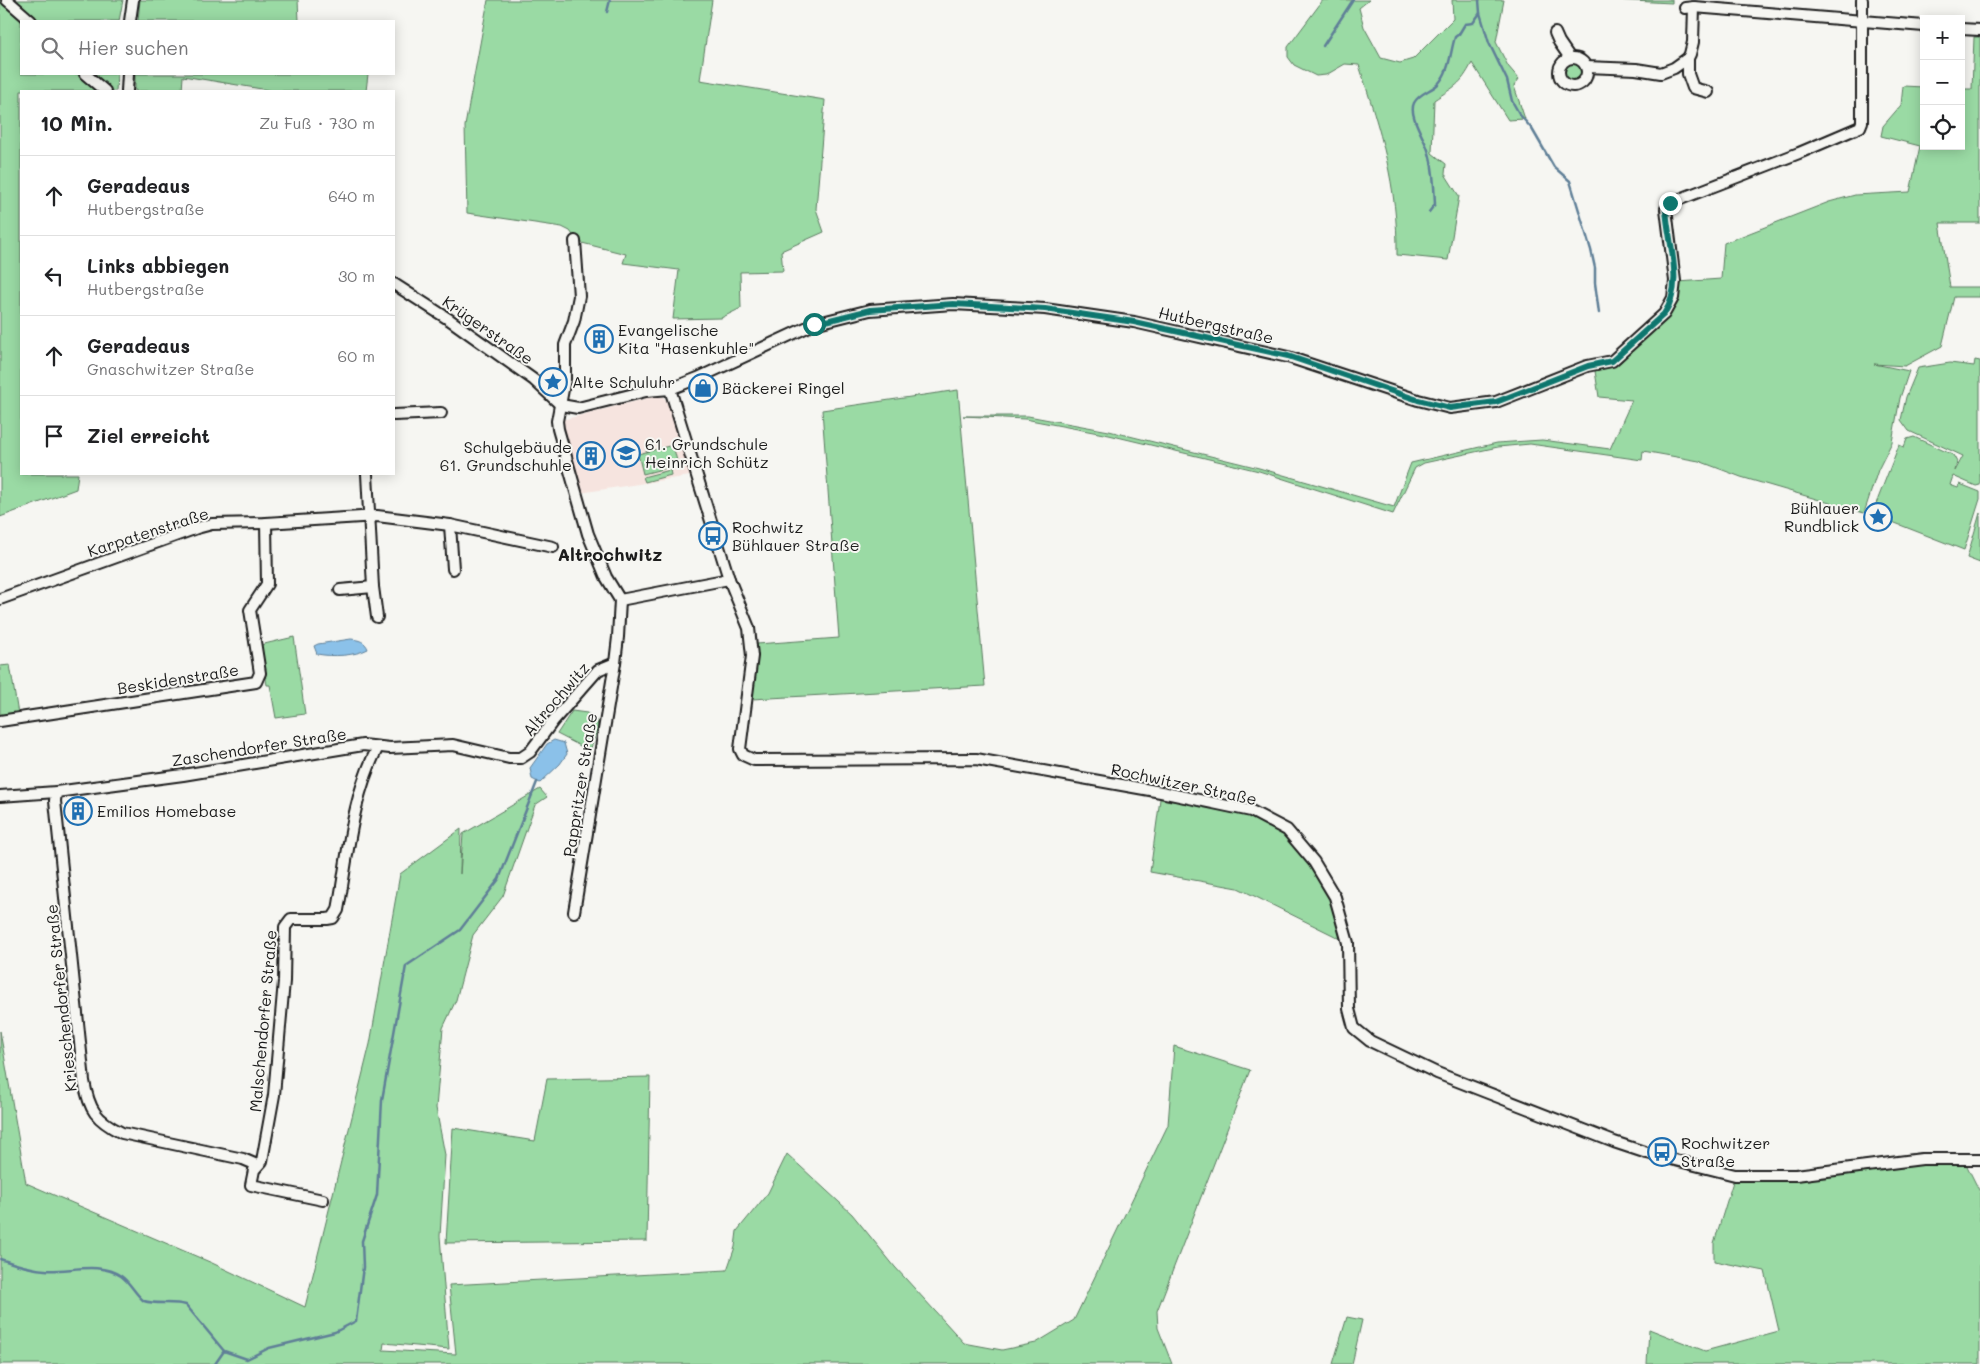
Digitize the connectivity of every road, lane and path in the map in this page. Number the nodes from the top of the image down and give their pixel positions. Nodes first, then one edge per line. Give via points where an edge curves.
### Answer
1 (7, 0) edge
2 (133, 0) edge
3 (1862, 0) edge
4 (31, 20) edge
5 (130, 20) edge
6 (1862, 21) junction
7 (1920, 26) edge
8 (1965, 29) edge
9 (1980, 30) edge
10 (1555, 33) dead end
11 (1570, 58) junction
12 (1688, 58) junction
13 (1586, 67) junction
14 (86, 75) edge
15 (128, 75) edge
16 (104, 90) edge
17 (127, 90) edge
18 (1708, 92) dead end
19 (575, 241) dead end
20 (395, 285) edge
21 (670, 389) junction
22 (561, 405) junction
23 (441, 413) dead end
24 (395, 415) edge
25 (367, 475) edge
26 (370, 516) junction
27 (266, 523) junction
28 (450, 525) junction
29 (553, 547) dead end
30 (453, 569) dead end
31 (729, 579) junction
32 (373, 587) junction
33 (340, 590) dead end
34 (0, 599) edge
35 (620, 600) junction
36 (377, 617) dead end
37 (615, 663) junction
38 (0, 722) edge
39 (378, 747) junction
40 (521, 758) joint
41 (56, 792) junction
42 (0, 796) edge
43 (574, 912) dead end
44 (1980, 1159) edge
45 (257, 1165) junction
46 (323, 1200) dead end

1 - 4 street
2 - 5 street
3 - 6 street
6 - 7 street
6 - 12 street via 1690,7 1693,42
6 - 21 street, Hutbergstraße via 1860,127 1670,203 1666,209 1675,281 1673,298 1664,314 1612,361 1588,366 1496,402 1450,408 1288,356 1134,322 1045,309 953,304 870,310 814,324
8 - 9 street
10 - 11 street
11 - 13 street via 1580,60
11 - 13 street via 1563,62 1560,70 1561,78 1567,84 1582,82
12 - 13 street via 1661,73
12 - 18 street via 1688,74 1693,88
14 - 16 street
15 - 17 street
19 - 22 street via 579,296 565,345
20 - 22 street, Krügerstraße via 534,380
21 - 22 street, Hutbergstraße via 646,391 578,408
21 - 31 street
22 - 35 street via 558,429 588,534 606,577
23 - 24 street
25 - 26 street
26 - 27 street, Karpatenstraße
26 - 28 street, Karpatenstraße
26 - 32 street
27 - 34 street, Karpatenstraße via 212,524 197,528
27 - 38 street, Beskidenstraße via 267,584 250,610 260,673 256,682
28 - 29 street, Karpatenstraße
28 - 30 street
31 - 35 street
31 - 44 street, Rochwitzer Straße via 752,644 740,749 754,760 976,759 1251,811 1287,830 1314,862 1335,897 1348,943 1349,1009 1354,1028 1370,1041 1437,1073 1614,1142 1735,1175 1796,1175 1922,1159
32 - 33 street
32 - 36 street
35 - 37 street, Altrochwitz
37 - 40 street, Altrochwitz via 598,670 530,752
37 - 43 street, Pappritzer Straße
39 - 40 street, Zaschendorfer Straße via 453,745
39 - 41 street, Zaschendorfer Straße via 362,745 183,776
39 - 45 street, Malschendorfer Straße via 359,794 338,910 333,918 291,919 285,927 284,981 274,1095 262,1160
41 - 42 street, Zaschendorfer Straße
41 - 45 street, Krieschendorfer Straße via 87,1101 107,1126 122,1133 243,1158
45 - 46 street via 251,1185

